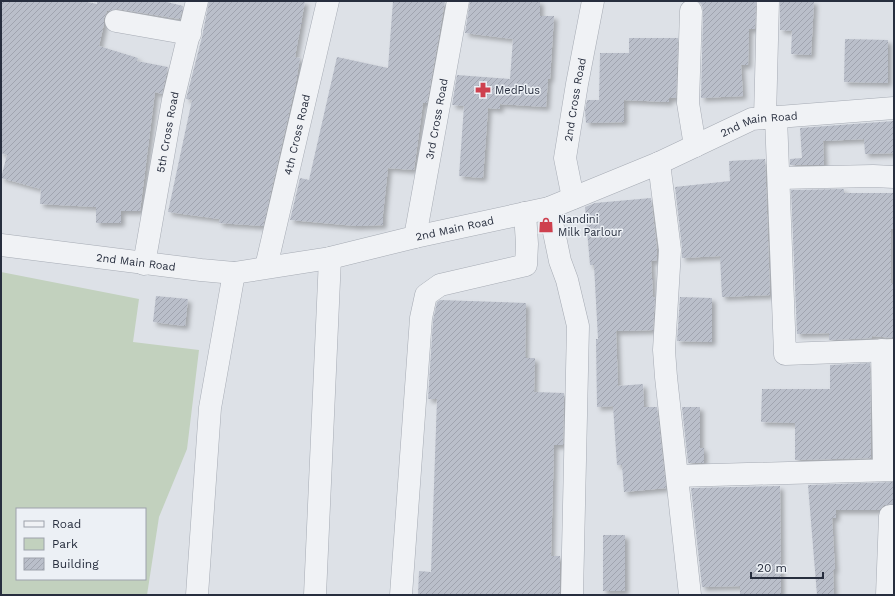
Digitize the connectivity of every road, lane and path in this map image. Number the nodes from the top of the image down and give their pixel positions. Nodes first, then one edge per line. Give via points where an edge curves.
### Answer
1 (197, 1) edge
2 (328, 1) edge
3 (458, 1) edge
4 (593, 1) edge
5 (768, 1) edge
6 (691, 11) dead end
7 (116, 21) dead end
8 (190, 34) junction
9 (894, 108) edge
10 (771, 118) junction
11 (695, 146) junction
12 (659, 163) junction
13 (894, 177) edge
14 (779, 178) junction
15 (573, 198) junction
16 (549, 208) junction
17 (525, 213) junction
18 (415, 237) junction
19 (1, 246) edge
20 (330, 258) junction
21 (144, 264) junction
22 (266, 267) junction
23 (234, 273) junction
24 (888, 350) edge
25 (889, 470) edge
26 (678, 476) junction
27 (894, 516) edge
28 (197, 595) edge
29 (315, 595) edge
30 (402, 595) edge
31 (572, 595) edge
32 (690, 595) edge
33 (887, 595) edge

1 - 8 street, 5th Cross Road
2 - 22 street, 4th Cross Road
3 - 18 street, 3rd Cross Road
4 - 15 street, 2nd Cross Road via 565,158
5 - 10 street
6 - 11 street via 688,104
7 - 8 street
8 - 21 street, 5th Cross Road via 173,100
9 - 10 street, 2nd Main Road
10 - 11 street, 2nd Main Road via 752,119
10 - 14 street
11 - 12 street, 2nd Main Road
12 - 15 street, 2nd Main Road
12 - 26 street via 670,250 664,350
13 - 14 street
14 - 24 street via 785,354
15 - 16 street, 2nd Main Road
16 - 17 street, 2nd Main Road
16 - 31 street via 578,326
17 - 18 street, 2nd Main Road
17 - 30 street via 526,265 440,285 426,295 420,318
18 - 20 street, 2nd Main Road
19 - 21 street, 2nd Main Road
20 - 22 street, 2nd Main Road
20 - 29 street
21 - 23 street, 2nd Main Road
22 - 23 street, 2nd Main Road
23 - 28 street via 210,408
24 - 25 street
25 - 26 street
26 - 32 street
27 - 33 street via 890,516

